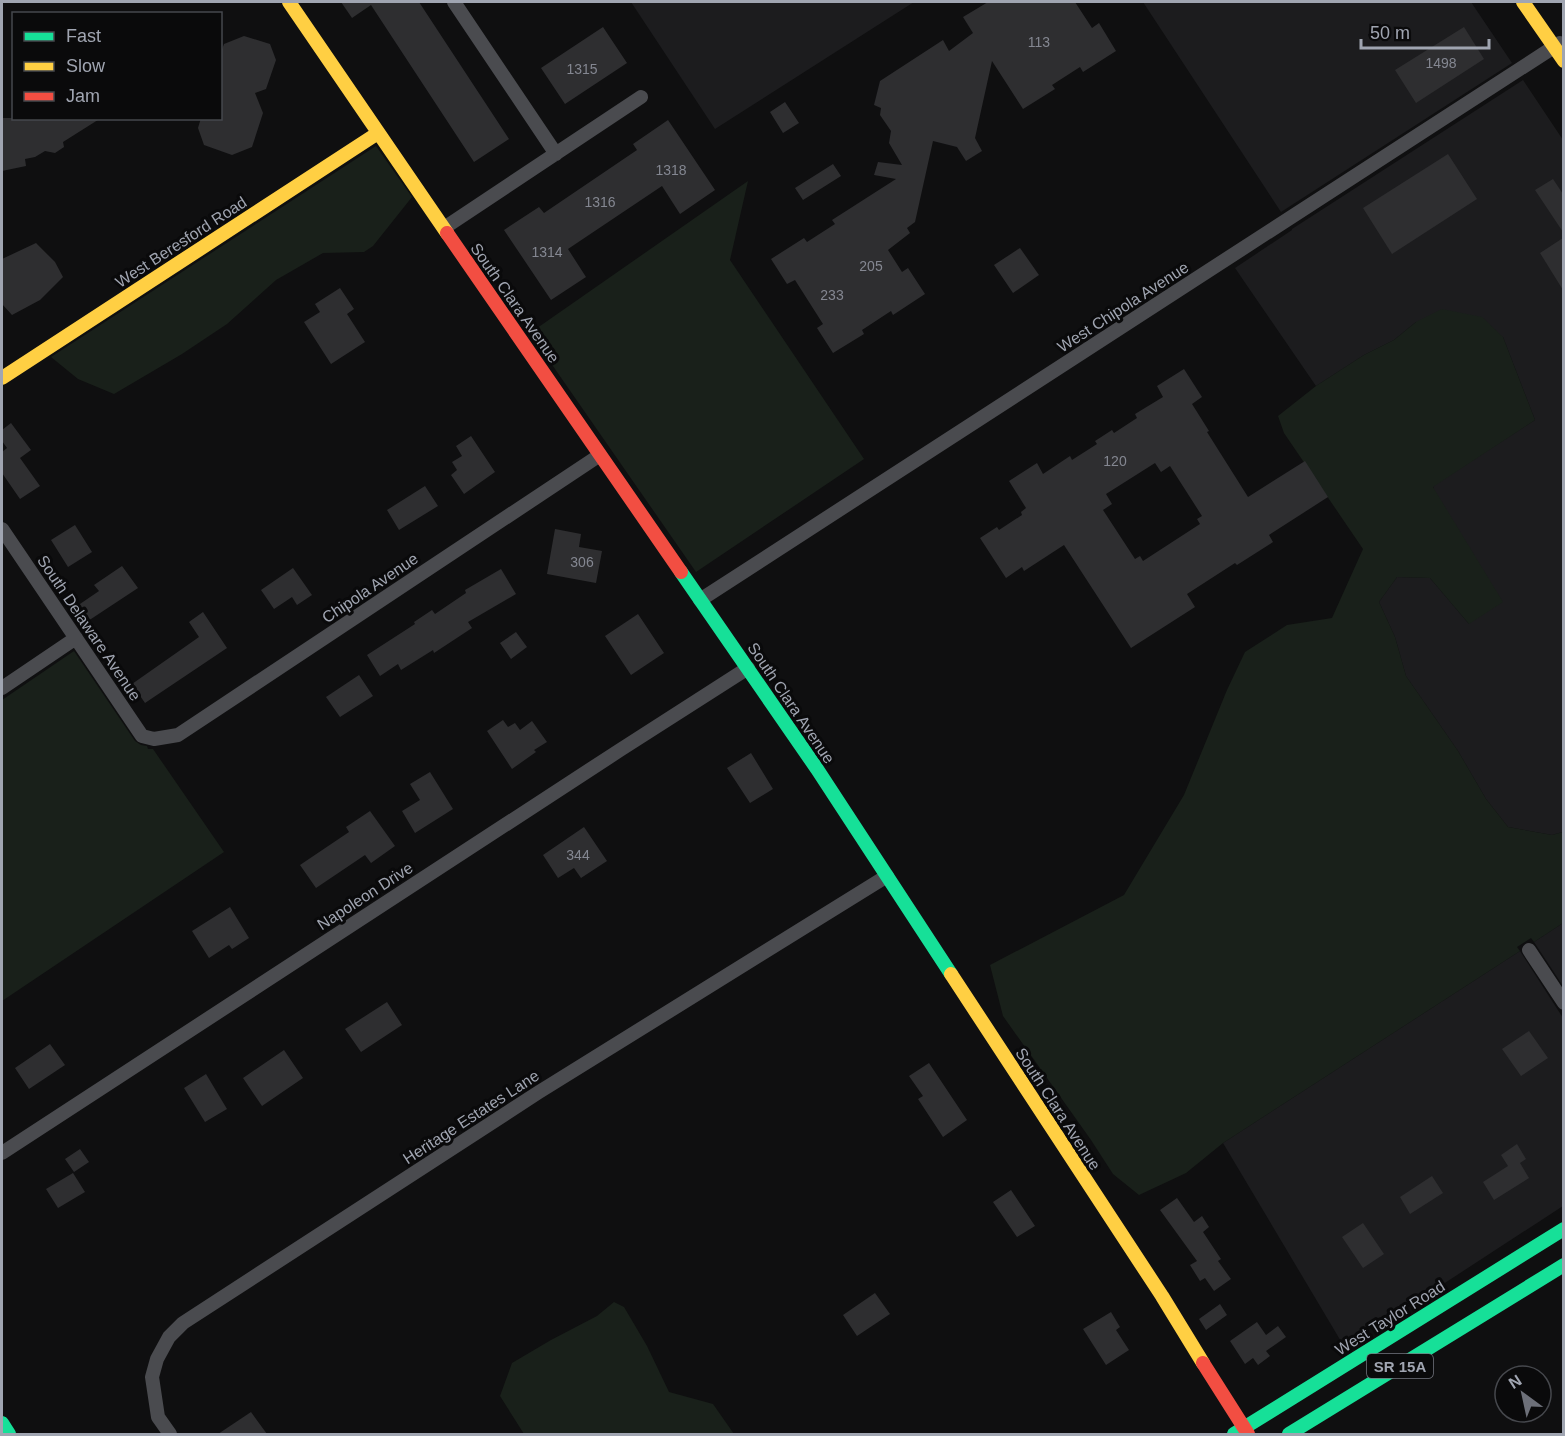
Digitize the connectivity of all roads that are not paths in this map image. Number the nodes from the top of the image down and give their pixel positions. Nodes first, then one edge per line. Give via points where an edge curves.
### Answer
1 (289, 2) edge
2 (454, 2) edge
3 (1524, 2) edge
4 (1559, 44) edge
5 (1563, 61) edge
6 (641, 97) dead end
7 (378, 133) junction
8 (556, 154) junction
9 (444, 228) junction
10 (2, 378) edge
11 (600, 455) junction
12 (2, 529) edge
13 (700, 600) junction
14 (76, 638) junction
15 (748, 668) junction
16 (2, 688) edge
17 (154, 739) joint
18 (886, 876) junction
19 (1529, 950) dead end
20 (1563, 1003) edge
21 (2, 1153) edge
22 (1563, 1229) edge
23 (1563, 1265) edge
24 (1524, 1273) dead end
25 (1511, 1298) junction
26 (2, 1424) edge
27 (1242, 1432) edge
28 (9, 1434) edge
29 (170, 1434) edge
30 (1289, 1434) edge

1 - 7 main road, South Clara Avenue
2 - 8 street
3 - 4 main road
4 - 5 main road
4 - 13 street, West Chipola Avenue
6 - 8 street
7 - 9 main road, South Clara Avenue
7 - 10 main road, West Beresford Road
8 - 9 street
9 - 11 main road, South Clara Avenue
11 - 13 main road, South Clara Avenue
11 - 17 street, Chipola Avenue via 178,735
12 - 14 street, South Delaware Avenue
13 - 15 main road, South Clara Avenue
14 - 16 street
14 - 17 street, South Delaware Avenue via 142,736
15 - 18 main road, South Clara Avenue
15 - 21 street, Napoleon Drive
18 - 27 main road, South Clara Avenue via 1162,1296
18 - 29 street, Heritage Estates Lane via 539,1092 183,1323 169,1337 152,1377 158,1417
19 - 20 street
22 - 27 main road, West Taylor Road / SR 15A
23 - 25 main road, SR 15A
24 - 25 main road
25 - 30 main road, SR 15A
26 - 28 main road

